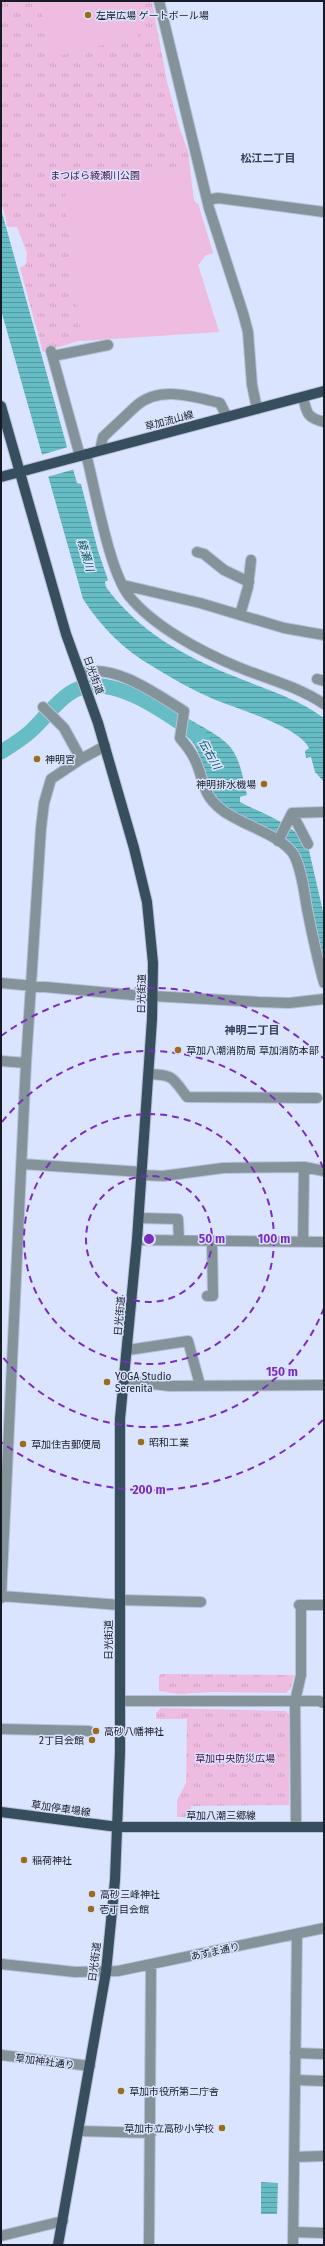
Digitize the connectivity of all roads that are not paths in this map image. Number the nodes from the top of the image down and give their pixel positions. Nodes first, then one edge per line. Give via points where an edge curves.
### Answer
1 (159, 1) edge
2 (207, 200) junction
3 (324, 212) edge
4 (108, 344) dead end
5 (324, 391) edge
6 (303, 397) junction
7 (1, 406) edge
8 (257, 409) junction
9 (228, 417) junction
10 (324, 422) edge
11 (100, 450) junction
12 (81, 455) junction
13 (20, 472) junction
14 (1, 477) edge
15 (197, 552) dead end
16 (251, 560) dead end
17 (249, 582) junction
18 (124, 587) junction
19 (240, 615) junction
20 (324, 635) edge
21 (82, 676) junction
22 (324, 704) edge
23 (43, 707) dead end
24 (105, 746) junction
25 (81, 759) junction
26 (324, 812) edge
27 (292, 813) junction
28 (278, 841) junction
29 (308, 844) dead end
30 (1, 983) edge
31 (324, 983) edge
32 (30, 986) junction
33 (153, 995) junction
34 (324, 999) edge
35 (1, 1061) edge
36 (26, 1063) junction
37 (148, 1074) junction
38 (317, 1098) dead end
39 (22, 1164) junction
40 (304, 1167) junction
41 (324, 1171) edge
42 (142, 1174) junction
43 (139, 1218) junction
44 (138, 1240) junction
45 (179, 1240) junction
46 (212, 1241) junction
47 (303, 1242) junction
48 (324, 1242) edge
49 (207, 1296) dead end
50 (128, 1350) junction
51 (125, 1381) junction
52 (200, 1385) junction
53 (324, 1385) edge
54 (6, 1403) edge
55 (1, 1592) edge
56 (1, 1597) edge
57 (201, 1602) dead end
58 (120, 1603) junction
59 (324, 1605) edge
60 (120, 1701) junction
61 (295, 1701) junction
62 (324, 1703) edge
63 (1, 1729) edge
64 (89, 1731) dead end
65 (1, 1812) edge
66 (118, 1827) junction
67 (296, 1827) junction
68 (324, 1828) edge
69 (324, 1928) edge
70 (297, 1934) junction
71 (1, 1964) edge
72 (151, 1965) junction
73 (106, 1972) junction
74 (295, 2053) junction
75 (324, 2054) edge
76 (1, 2055) edge
77 (90, 2066) junction
78 (295, 2080) junction
79 (324, 2081) edge
80 (79, 2131) junction
81 (150, 2133) junction
82 (324, 2156) edge
83 (294, 2157) junction
84 (63, 2221) junction
85 (293, 2232) junction
86 (324, 2233) edge
87 (1, 2236) edge
88 (58, 2245) edge
89 (149, 2245) edge
90 (293, 2245) edge

1 - 2 street
2 - 3 street via 218,198
2 - 8 street via 248,332 252,385
4 - 12 street via 52,354
5 - 6 main road, 草加流山線
6 - 8 main road, 草加流山線
6 - 10 street via 307,414
7 - 13 main road, 日光街道
8 - 9 main road, 草加流山線
9 - 11 main road, 草加流山線
9 - 11 street via 220,403 162,394 141,401 103,437
11 - 12 main road, 草加流山線
12 - 13 main road, 草加流山線
12 - 18 street
13 - 14 main road, 草加流山線
13 - 21 main road, 日光街道 via 66,634
15 - 17 street via 204,554 224,570
16 - 17 street
17 - 19 street
18 - 19 street
18 - 22 street via 144,611 190,643 238,667 304,691
19 - 20 street via 284,628
21 - 24 main road, 日光街道
21 - 28 street via 91,670 129,679 184,712 180,738 195,759 201,783 209,798 222,810
23 - 25 street via 64,728
24 - 25 street
24 - 33 main road, 日光街道 via 137,859 146,902 153,954
25 - 32 street via 56,774 47,788 39,849
26 - 27 street
27 - 28 street
27 - 29 street
28 - 31 street via 290,851 298,866
30 - 32 street
32 - 33 street
32 - 36 street
33 - 34 street via 289,1003
33 - 37 main road, 日光街道
35 - 36 street
36 - 39 street
37 - 38 street via 167,1075 173,1078 187,1097
37 - 42 main road, 日光街道
39 - 42 street
39 - 54 street
40 - 41 street
40 - 42 street via 223,1168 163,1176
40 - 47 street
42 - 43 main road, 日光街道
43 - 44 main road, 日光街道
43 - 45 street via 178,1219
44 - 45 street
44 - 50 main road, 日光街道
45 - 46 street
46 - 47 street
46 - 49 street via 213,1296
47 - 48 street
50 - 51 main road, 日光街道
50 - 52 street via 188,1341
51 - 52 street via 170,1386
51 - 58 main road, 日光街道 via 119,1457
52 - 53 street
54 - 55 street
55 - 56 street
56 - 58 street
57 - 58 street
58 - 60 main road, 日光街道
59 - 61 street via 300,1605 301,1675
60 - 61 street
60 - 66 main road, 日光街道
61 - 62 street
61 - 67 street
63 - 64 street
65 - 66 main road, 草加停車場線
66 - 67 main road, 草加八潮三郷線
66 - 73 main road, 日光街道
67 - 68 main road, 草加八潮三郷線
69 - 70 street, あずま通り
70 - 72 street, あずま通り
70 - 74 street
71 - 73 street, あずま通り via 76,1972
72 - 73 street, あずま通り
72 - 81 street
73 - 77 main road, 日光街道
74 - 75 street
74 - 78 street
76 - 77 street, 草加神社通り
77 - 80 main road, 日光街道
78 - 79 street
78 - 83 street
80 - 81 street
80 - 84 main road, 日光街道
81 - 89 street
82 - 83 street
83 - 85 street
84 - 87 street
84 - 88 main road, 日光街道
85 - 86 street
85 - 90 street

